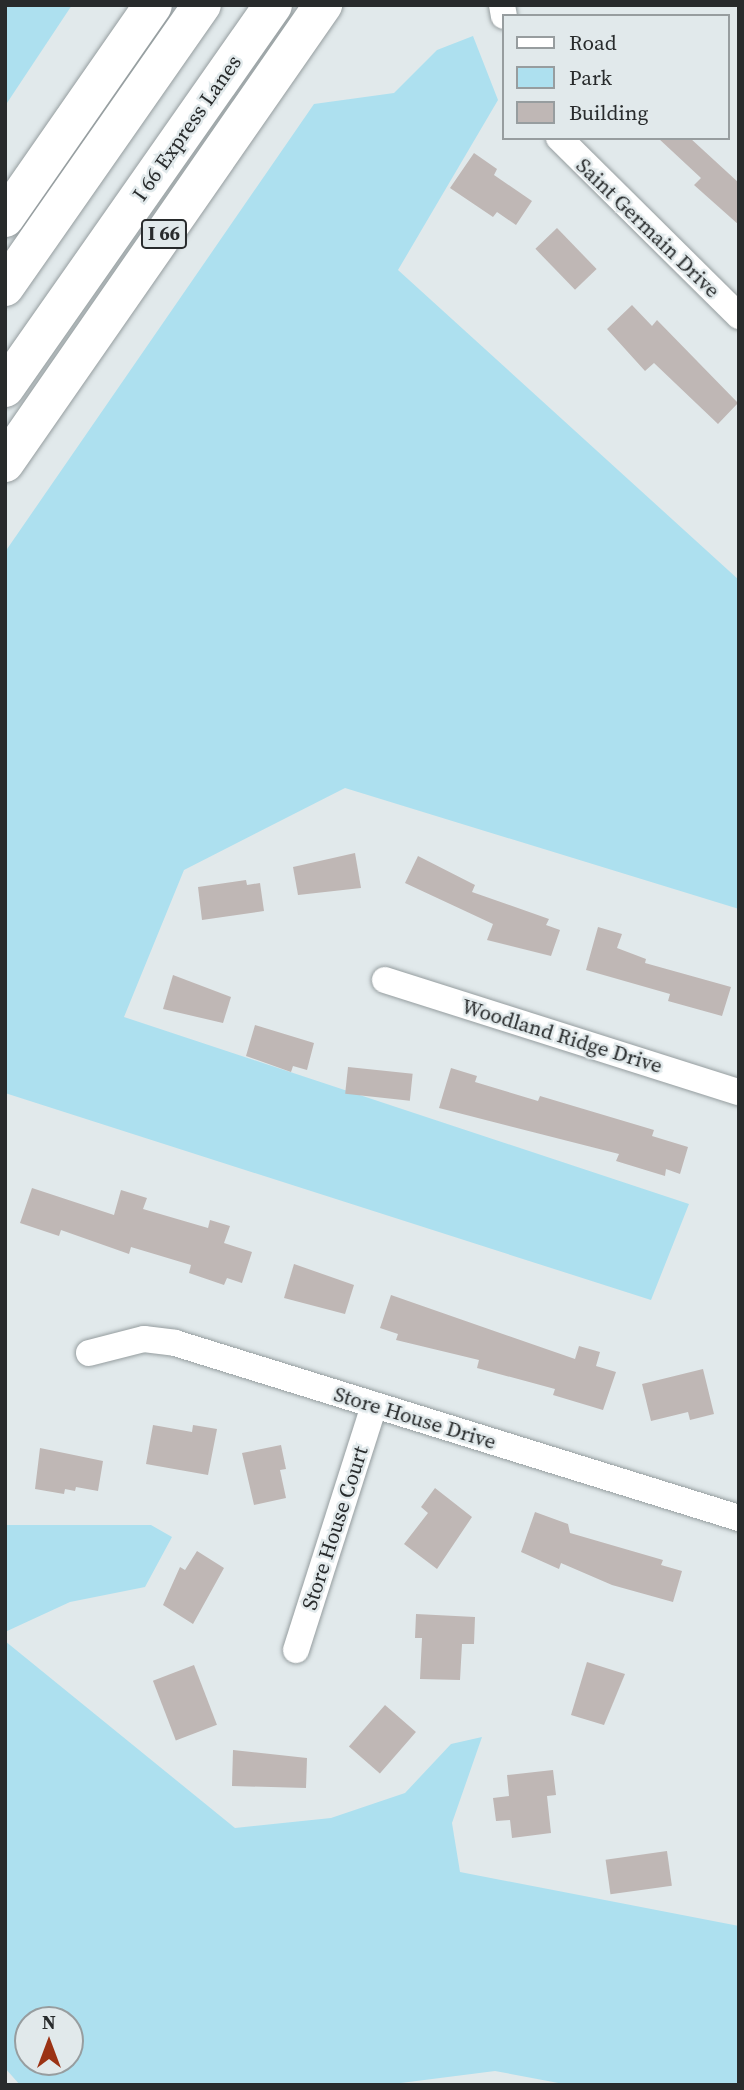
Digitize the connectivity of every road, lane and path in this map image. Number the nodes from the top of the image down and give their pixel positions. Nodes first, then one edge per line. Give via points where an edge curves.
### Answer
1 (153, 5) edge
2 (202, 5) edge
3 (272, 5) edge
4 (323, 5) edge
5 (561, 140) edge
6 (5, 218) edge
7 (5, 287) edge
8 (739, 316) edge
9 (5, 388) edge
10 (5, 463) edge
11 (385, 981) dead end
12 (739, 1091) edge
13 (89, 1353) dead end
14 (374, 1405) junction
15 (739, 1518) edge
16 (296, 1650) dead end

1 - 6 highway
2 - 7 highway
3 - 9 highway, I 66 Express Lanes
4 - 10 highway, I 66
5 - 8 street, Saint Germain Drive
11 - 12 street, Woodland Ridge Drive
13 - 14 street, Store House Drive via 144,1339 174,1343
14 - 15 street, Store House Drive
14 - 16 street, Store House Court

